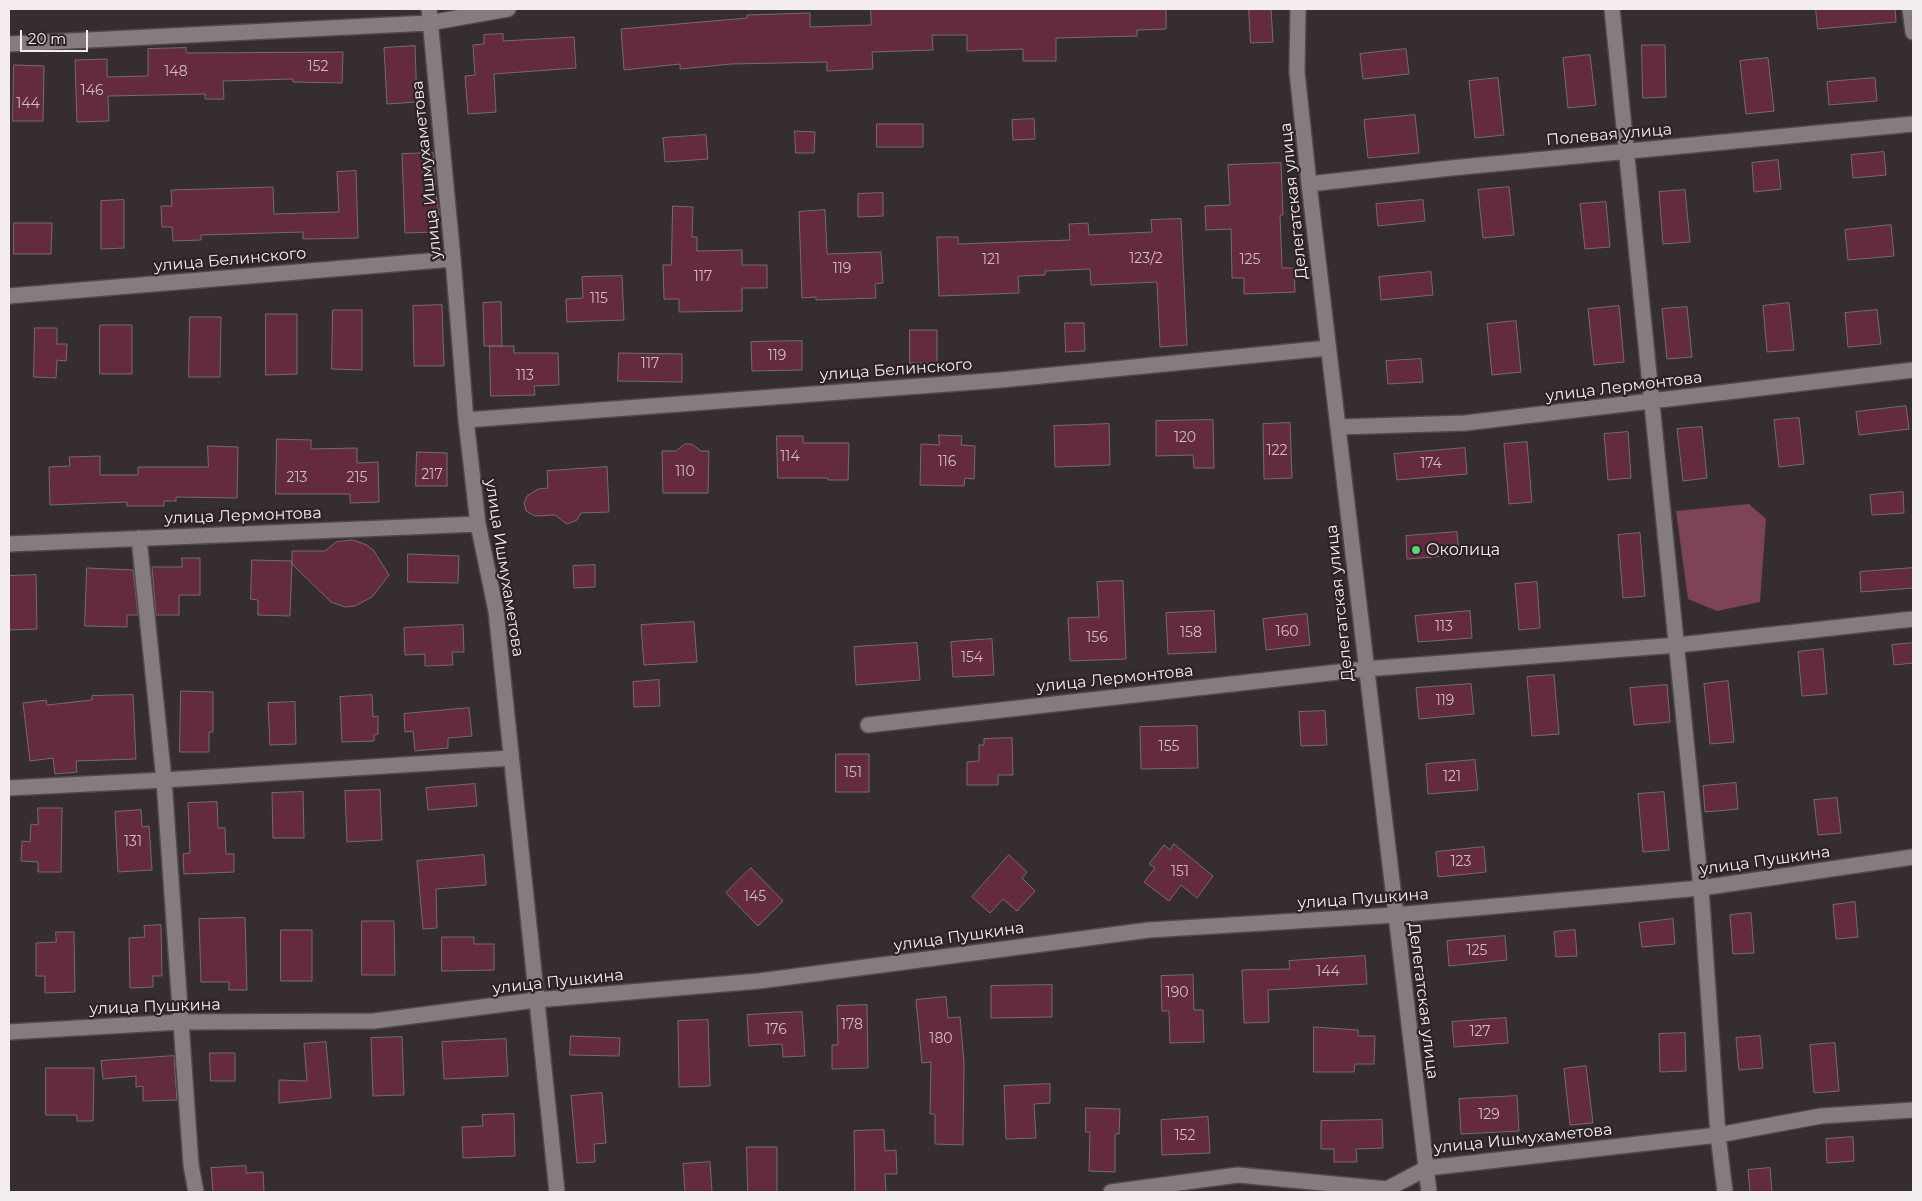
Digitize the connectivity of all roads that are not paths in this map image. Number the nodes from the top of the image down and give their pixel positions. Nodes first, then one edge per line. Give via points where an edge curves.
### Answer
1 (508, 9) edge
2 (1298, 9) edge
3 (1612, 9) edge
4 (1910, 9) edge
5 (429, 16) edge
6 (1913, 32) edge
7 (9, 44) edge
8 (1913, 124) edge
9 (1625, 151) junction
10 (1309, 184) junction
11 (453, 260) junction
12 (9, 296) edge
13 (1328, 348) junction
14 (1913, 370) edge
15 (1653, 401) junction
16 (466, 420) junction
17 (1338, 427) junction
18 (478, 524) junction
19 (140, 538) junction
20 (9, 544) edge
21 (1913, 619) edge
22 (1678, 645) junction
23 (1365, 669) junction
24 (868, 725) dead end
25 (511, 758) junction
26 (164, 780) junction
27 (9, 788) edge
28 (1913, 857) edge
29 (1701, 888) junction
30 (1395, 915) junction
31 (536, 1000) junction
32 (180, 1022) junction
33 (9, 1032) edge
34 (1913, 1110) edge
35 (1718, 1135) junction
36 (1427, 1168) junction
37 (196, 1192) edge
38 (557, 1192) edge
39 (1111, 1192) edge
40 (1429, 1192) edge
41 (1725, 1192) edge

1 - 5 street
2 - 10 street, Делегатская улица via 1298,72
3 - 9 street
4 - 6 street
5 - 7 street
5 - 11 street, улица Ишмухаметова
8 - 9 street, Полевая улица
9 - 10 street, Полевая улица
9 - 15 street
10 - 13 street, Делегатская улица
11 - 12 street, улица Белинского
11 - 16 street, улица Ишмухаметова
13 - 16 street, улица Белинского via 1001,380
13 - 17 street, Делегатская улица
14 - 15 street, улица Лермонтова
15 - 17 street, улица Лермонтова via 1465,423
15 - 22 street
16 - 18 street, улица Ишмухаметова
17 - 23 street, Делегатская улица
18 - 19 street, улица Лермонтова
18 - 25 street, улица Ишмухаметова via 496,611
19 - 20 street, улица Лермонтова
19 - 26 street
21 - 22 street, улица Лермонтова
22 - 23 street, улица Лермонтова
22 - 29 street
23 - 24 street, улица Лермонтова
23 - 30 street, Делегатская улица
25 - 26 street
25 - 31 street, улица Ишмухаметова
26 - 27 street
26 - 32 street
28 - 29 street, улица Пушкина
29 - 30 street, улица Пушкина
29 - 35 street
30 - 31 street, улица Пушкина via 1149,930 759,981
30 - 36 street, Делегатская улица
31 - 32 street, улица Пушкина via 374,1021
31 - 38 street, улица Ишмухаметова
32 - 33 street, улица Пушкина
32 - 37 street
34 - 35 street, улица Ишмухаметова via 1821,1116
35 - 36 street, улица Ишмухаметова
35 - 41 street
36 - 39 street, улица Ишмухаметова via 1387,1189 1238,1174
36 - 40 street, Делегатская улица

